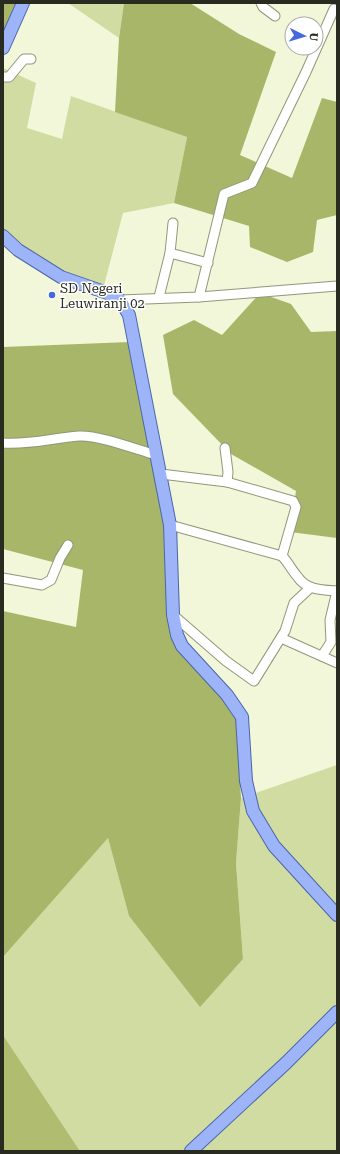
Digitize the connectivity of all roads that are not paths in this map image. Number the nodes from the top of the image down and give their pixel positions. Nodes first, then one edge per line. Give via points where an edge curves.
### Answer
1 (23, 3) edge
2 (261, 3) edge
3 (333, 8) edge
4 (275, 16) dead end
5 (3, 48) edge
6 (31, 59) dead end
7 (3, 77) edge
8 (173, 223) dead end
9 (3, 236) edge
10 (170, 253) junction
11 (208, 263) junction
12 (337, 286) edge
13 (159, 297) junction
14 (199, 297) junction
15 (120, 300) junction
16 (3, 443) edge
17 (225, 448) dead end
18 (156, 454) junction
19 (161, 474) junction
20 (227, 482) junction
21 (170, 525) junction
22 (68, 545) dead end
23 (282, 556) junction
24 (3, 578) edge
25 (310, 588) junction
26 (337, 591) edge
27 (173, 615) junction
28 (281, 638) junction
29 (322, 656) junction
30 (337, 663) edge
31 (337, 915) edge
32 (337, 1012) edge
33 (192, 1151) edge

1 - 5 main road
2 - 4 street
3 - 11 street via 306,72 252,183 224,194
6 - 7 street via 24,59 9,76
8 - 10 street
9 - 15 main road via 18,250 62,277
10 - 11 street
10 - 13 street
11 - 14 street
12 - 14 street
13 - 14 street
13 - 15 street
15 - 18 main road via 129,315
16 - 18 street via 20,444 80,436
17 - 20 street
18 - 19 main road
19 - 20 street
19 - 21 main road
20 - 23 street via 293,501 296,507
21 - 23 street
21 - 27 main road
22 - 24 street via 51,580 42,585
23 - 25 street via 297,578
25 - 26 street
25 - 28 street via 294,603
26 - 29 street via 330,620 331,642
27 - 28 street via 226,661 254,681
27 - 31 main road via 182,646 227,694 242,717 246,781 253,811 274,846
28 - 29 street
29 - 30 street
32 - 33 main road

